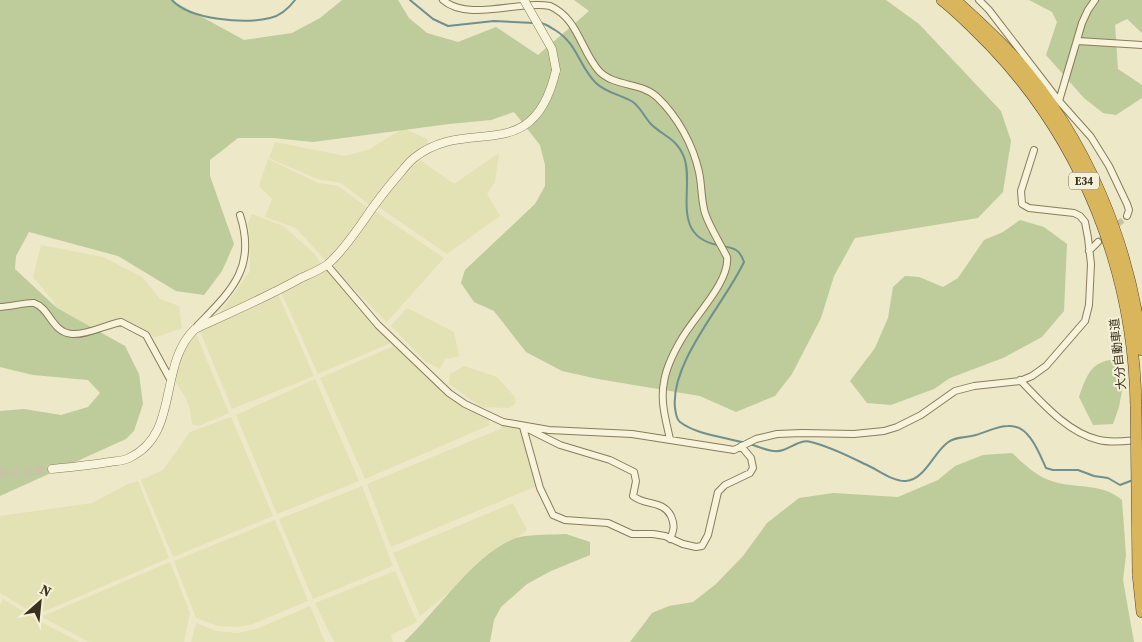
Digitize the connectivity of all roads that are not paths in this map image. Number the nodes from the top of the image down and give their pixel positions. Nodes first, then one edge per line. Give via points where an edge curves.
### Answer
1 (443, 0) edge
2 (524, 0) edge
3 (942, 0) edge
4 (955, 0) edge
5 (978, 0) edge
6 (1096, 0) edge
7 (1078, 40) junction
8 (1142, 45) edge
9 (1059, 100) junction
10 (1034, 150) dead end
11 (240, 215) dead end
12 (1127, 216) dead end
13 (1098, 242) tunnel mouth
14 (1089, 251) junction
15 (327, 264) junction
16 (0, 307) edge
17 (195, 329) junction
18 (1142, 350) edge
19 (170, 379) junction
20 (1020, 380) junction
21 (523, 427) junction
22 (670, 439) junction
23 (1142, 440) edge
24 (741, 446) junction
25 (52, 468) tunnel mouth
26 (670, 539) junction
27 (1142, 612) edge

1 - 22 street via 455,7 466,8 534,3 550,6 566,17 601,73 655,95 688,140 699,172 706,216 728,262 715,292 682,338 670,363 663,398
2 - 15 street, bridge via 552,49 556,70 551,90 541,109 517,130 441,144 414,158
3 - 27 highway, 大分自動車道 / E34, bridge via 1008,65 1049,120 1077,165 1108,236 1122,286 1134,357 1138,574
4 - 18 highway, 大分自動車道 / E34 via 1016,59 1063,123 1084,161 1101,194 1131,283
5 - 9 street via 1009,34
6 - 7 street via 1088,10
7 - 8 street
7 - 9 street
9 - 12 street via 1102,154 1127,204
10 - 14 street via 1021,191 1022,204 1080,216 1085,222
11 - 17 street via 245,235 242,270 229,293
13 - 14 street
14 - 20 street via 1089,305 1085,321 1046,366
15 - 17 street
15 - 21 street via 378,325 449,393 502,422
16 - 19 street via 33,302 58,328 69,334 121,322 146,335
17 - 19 street via 179,350
19 - 25 street via 161,422 150,445 128,459
20 - 23 street via 1042,403 1080,433 1109,441
20 - 24 street via 956,391 921,415 884,431 777,434
21 - 22 street
21 - 26 street via 560,445 610,460 634,472 633,496 666,508 674,523
21 - 26 street via 540,488 553,515 565,520 608,523 632,534 653,534
22 - 24 street via 734,450
24 - 26 street via 751,458 752,468 750,473 718,492 708,535 702,546

